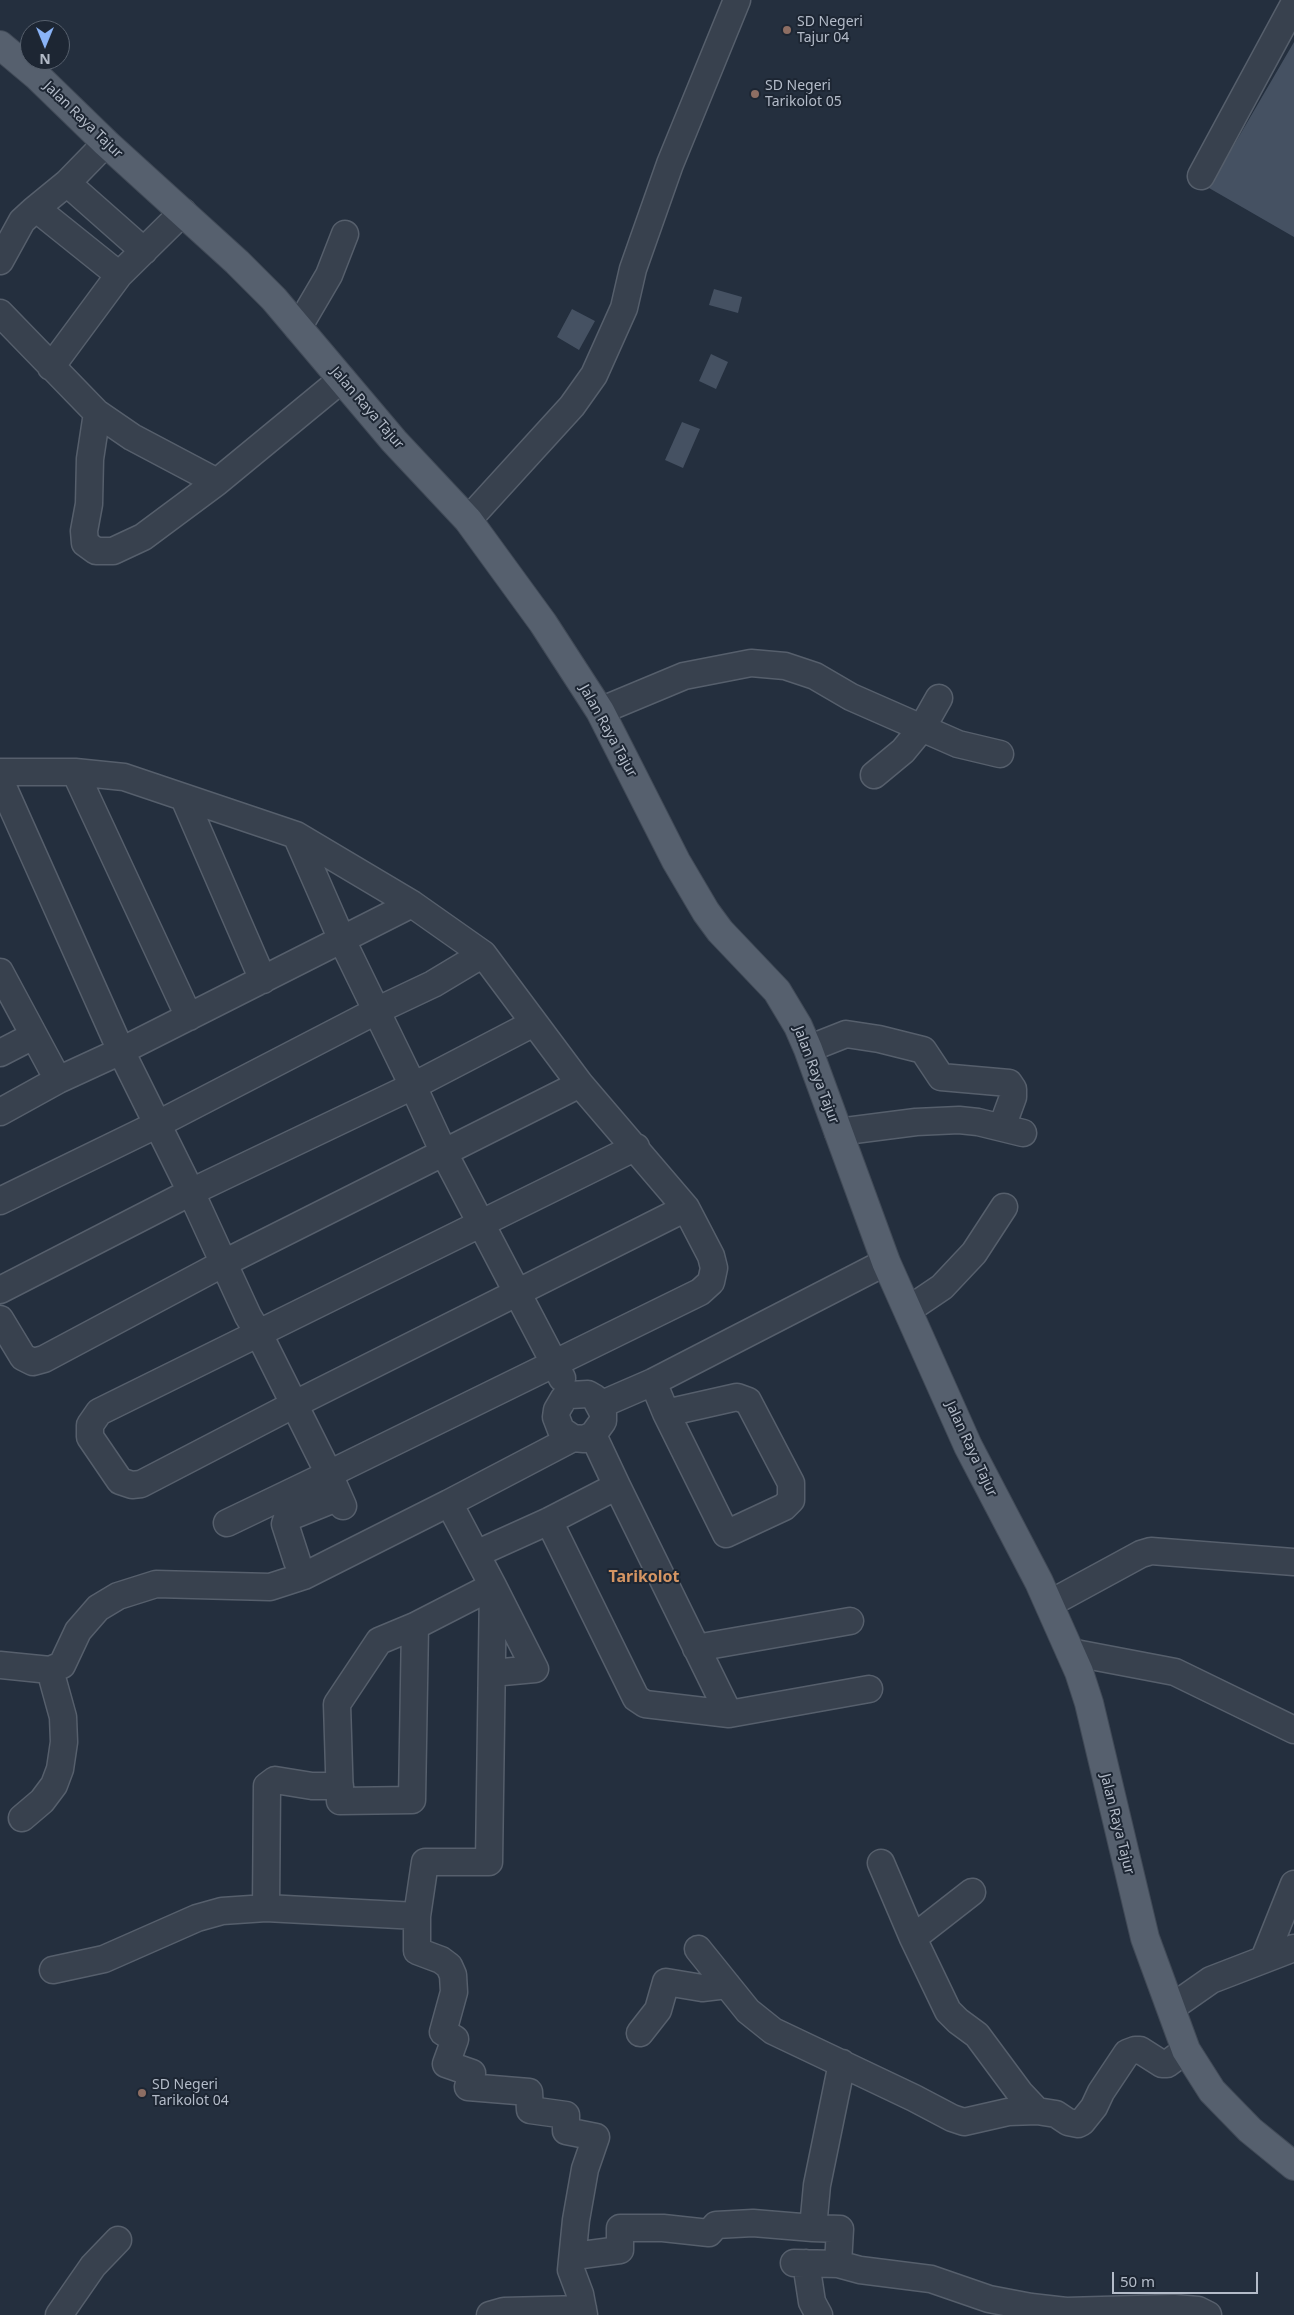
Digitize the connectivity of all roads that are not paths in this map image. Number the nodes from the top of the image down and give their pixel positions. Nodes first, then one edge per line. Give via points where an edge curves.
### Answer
1 (737, 0) edge
2 (1294, 4) edge
3 (0, 45) edge
4 (106, 143) junction
5 (1201, 176) dead end
6 (68, 182) junction
7 (34, 210) junction
8 (183, 212) junction
9 (345, 234) dead end
10 (144, 250) junction
11 (0, 261) edge
12 (119, 275) junction
13 (0, 313) edge
14 (298, 328) junction
15 (51, 367) junction
16 (342, 380) junction
17 (97, 413) junction
18 (217, 482) junction
19 (468, 520) junction
20 (939, 698) dead end
21 (600, 711) junction
22 (922, 728) junction
23 (1000, 754) dead end
24 (0, 772) edge
25 (75, 772) junction
26 (874, 775) dead end
27 (0, 780) edge
28 (184, 798) junction
29 (296, 835) junction
30 (412, 904) junction
31 (342, 940) junction
32 (483, 954) junction
33 (0, 972) edge
34 (263, 980) junction
35 (378, 1010) junction
36 (189, 1017) junction
37 (534, 1023) junction
38 (33, 1036) junction
39 (808, 1049) junction
40 (121, 1051) junction
41 (0, 1053) edge
42 (58, 1080) junction
43 (580, 1084) junction
44 (413, 1086) junction
45 (0, 1112) edge
46 (158, 1124) junction
47 (838, 1132) junction
48 (636, 1147) junction
49 (444, 1153) junction
50 (191, 1192) junction
51 (0, 1202) edge
52 (1004, 1207) dead end
53 (686, 1208) junction
54 (483, 1224) junction
55 (886, 1262) junction
56 (224, 1263) junction
57 (0, 1290) edge
58 (517, 1292) junction
59 (908, 1310) junction
60 (0, 1319) edge
61 (259, 1334) junction
62 (555, 1362) junction
63 (653, 1382) junction
64 (570, 1395) junction
65 (295, 1404) junction
66 (600, 1405) junction
67 (666, 1413) junction
68 (583, 1436) junction
69 (329, 1474) junction
70 (616, 1486) junction
71 (449, 1503) junction
72 (548, 1521) junction
73 (227, 1523) dead end
74 (476, 1554) junction
75 (297, 1561) dead end
76 (1294, 1562) edge
77 (493, 1586) junction
78 (1049, 1604) junction
79 (850, 1621) dead end
80 (415, 1626) junction
81 (696, 1648) junction
82 (1070, 1652) junction
83 (0, 1664) edge
84 (50, 1670) junction
85 (492, 1673) junction
86 (869, 1689) dead end
87 (729, 1714) junction
88 (1294, 1730) edge
89 (340, 1786) junction
90 (22, 1818) dead end
91 (881, 1863) dead end
92 (1294, 1884) edge
93 (972, 1892) dead end
94 (266, 1908) junction
95 (417, 1916) junction
96 (912, 1938) junction
97 (1294, 1948) edge
98 (698, 1949) dead end
99 (1264, 1959) junction
100 (53, 1970) dead end
101 (728, 1985) junction
102 (1171, 2008) junction
103 (640, 2032) dead end
104 (1186, 2050) junction
105 (842, 2064) junction
106 (1037, 2111) junction
107 (1294, 2166) edge
108 (813, 2228) junction
109 (118, 2240) dead end
110 (574, 2256) junction
111 (838, 2264) junction
112 (584, 2312) edge
113 (58, 2315) edge
114 (490, 2315) edge
115 (819, 2315) edge
116 (1208, 2315) edge

1 - 19 street via 670,164 633,269 624,308 594,375 572,406
2 - 5 street
3 - 4 main road, Jalan Raya Tajur
4 - 6 street
4 - 8 main road, Jalan Raya Tajur
6 - 7 street
6 - 10 street
7 - 11 street via 22,221
7 - 12 street
8 - 10 street
8 - 14 main road, Jalan Raya Tajur via 237,262
9 - 14 street via 329,275
10 - 12 street
12 - 15 street
13 - 15 street
14 - 16 main road, Jalan Raya Tajur
15 - 17 street
16 - 18 street
16 - 19 main road, Jalan Raya Tajur
17 - 18 street via 132,437
17 - 18 street via 84,531 85,543 90,549 113,551 143,537
19 - 21 main road, Jalan Raya Tajur via 543,623
20 - 22 street
21 - 22 street via 684,676 751,663 785,666 815,676 851,697
21 - 39 main road, Jalan Raya Tajur via 676,861 706,912 777,991
22 - 23 street via 958,744
22 - 26 street via 903,751
24 - 25 street
25 - 28 street via 124,777
25 - 36 street
27 - 40 street
28 - 29 street
28 - 34 street
29 - 30 street
29 - 31 street
30 - 31 street
30 - 32 street
31 - 34 street
31 - 35 street
32 - 35 street via 433,984
32 - 37 street
33 - 38 street
34 - 36 street
35 - 44 street
35 - 46 street
36 - 40 street
37 - 43 street
37 - 44 street
38 - 41 street
38 - 42 street
39 - 47 main road, Jalan Raya Tajur
39 - 47 street via 846,1034 879,1039 922,1050 941,1077 1009,1083 1013,1089 1012,1130 959,1120
40 - 42 street
40 - 46 street
42 - 45 street
43 - 48 street
43 - 49 street
44 - 49 street
44 - 50 street
46 - 50 street
46 - 51 street
47 - 55 main road, Jalan Raya Tajur
48 - 53 street
48 - 54 street
49 - 54 street
49 - 56 street
50 - 56 street
50 - 57 street
52 - 59 street via 974,1253 942,1287
53 - 58 street
53 - 62 street via 711,1256 714,1268 711,1282 700,1292
54 - 58 street
54 - 61 street
55 - 59 main road, Jalan Raya Tajur
55 - 63 street
56 - 60 street via 44,1360 33,1362 23,1356
56 - 61 street
58 - 62 street
58 - 65 street
59 - 78 main road, Jalan Raya Tajur via 968,1446
61 - 65 street
61 - 65 street via 99,1412 90,1425 90,1437 120,1481 141,1484
62 - 64 street
62 - 69 street
63 - 66 street
63 - 67 street
64 - 66 street via 588,1394
64 - 68 street via 560,1404 556,1417 561,1430
65 - 69 street
66 - 68 street via 603,1421
67 - 67 street via 738,1397 748,1401 791,1483 791,1500 784,1507 726,1534
68 - 70 street
68 - 71 street
69 - 73 street
69 - 75 street via 341,1502 287,1518 285,1524
70 - 72 street
70 - 81 street
71 - 74 street
71 - 84 street via 304,1576 277,1585 254,1588 156,1584 118,1596 98,1608 78,1630 62,1665
72 - 74 street
72 - 87 street via 636,1698 645,1704
74 - 77 street
76 - 78 street via 1151,1551
77 - 80 street
77 - 85 street
77 - 85 street via 535,1669
78 - 82 main road, Jalan Raya Tajur
79 - 81 street
80 - 89 street via 379,1641 337,1704
80 - 89 street via 412,1800 340,1801
81 - 87 street
82 - 88 street via 1175,1672
82 - 102 main road, Jalan Raya Tajur via 1089,1703 1145,1938
83 - 84 street
84 - 90 street via 63,1717 60,1769 54,1785 42,1801
85 - 95 street via 489,1862 425,1862
86 - 87 street
89 - 94 street via 312,1786 275,1780 267,1786
91 - 96 street
92 - 99 street
93 - 96 street
94 - 95 street
94 - 100 street via 222,1911 197,1918 104,1959
95 - 110 street via 417,1951 441,1960 449,1966 453,1976 454,1992 443,2032 455,2039 446,2064 472,2074 468,2087 529,2092 530,2110 566,2115 566,2131 596,2137 585,2169 576,2220
96 - 106 street via 948,2011 977,2035 1020,2094
97 - 99 street
98 - 101 street
99 - 102 street via 1211,1980
101 - 103 street via 702,1988 666,1982 658,2010
101 - 105 street via 748,2011 773,2031
102 - 104 main road, Jalan Raya Tajur
104 - 106 street via 1167,2064 1140,2050 1127,2053 1082,2122 1073,2125 1056,2114
104 - 107 main road, Jalan Raya Tajur via 1212,2091 1250,2130
105 - 106 street via 964,2122 1008,2112
105 - 108 street via 817,2185
108 - 110 street via 753,2223 716,2225 709,2233 620,2228 620,2250
108 - 111 street via 840,2229
109 - 113 street via 93,2266
110 - 112 street via 571,2270
111 - 115 street via 800,2263
111 - 116 street via 931,2279 989,2299 1066,2311 1174,2308 1198,2310
112 - 114 street via 504,2311

